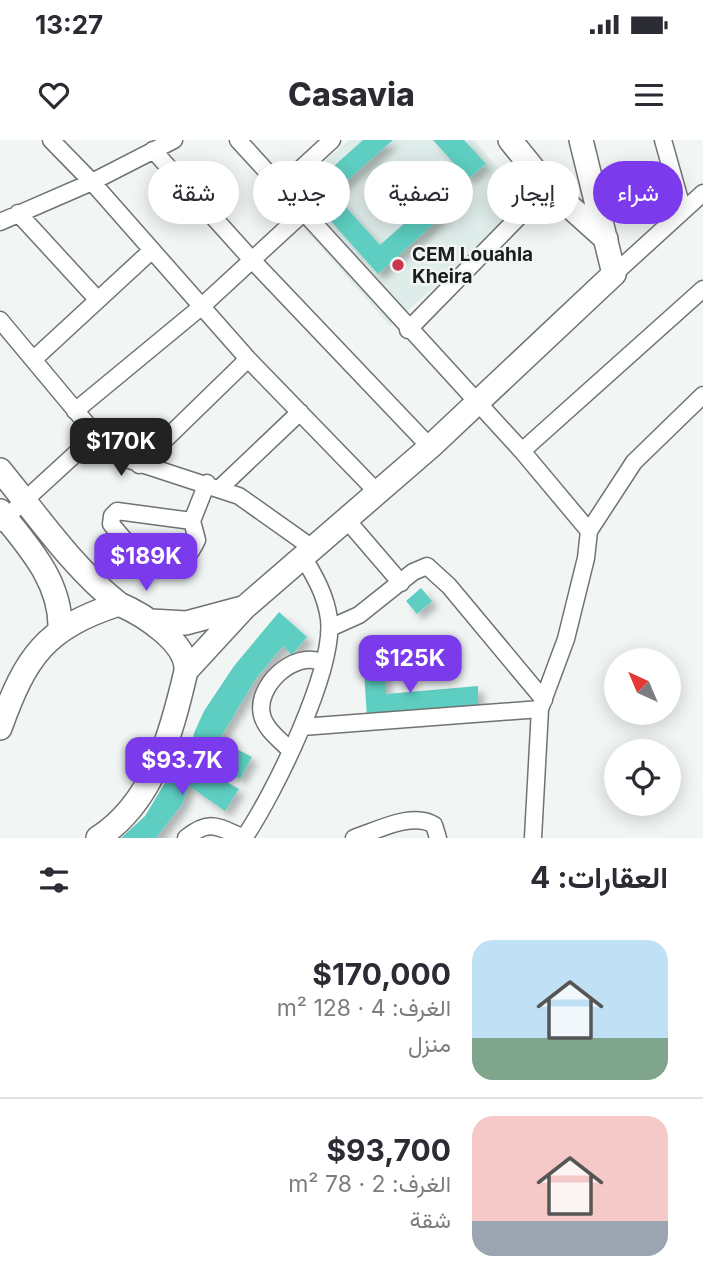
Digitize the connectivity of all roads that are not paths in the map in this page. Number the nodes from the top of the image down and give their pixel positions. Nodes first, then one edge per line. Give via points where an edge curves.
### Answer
1 (51, 140) edge
2 (174, 140) edge
3 (238, 140) edge
4 (510, 140) edge
5 (581, 140) edge
6 (663, 140) edge
7 (330, 141) edge
8 (153, 150) junction
9 (258, 161) edge
10 (309, 161) edge
11 (527, 161) edge
12 (669, 161) edge
13 (92, 182) junction
14 (703, 193) edge
15 (683, 211) edge
16 (18, 213) junction
17 (579, 215) edge
18 (0, 222) edge
19 (291, 224) edge
20 (313, 224) edge
21 (512, 224) edge
22 (669, 224) edge
23 (606, 239) junction
24 (151, 251) junction
25 (252, 260) junction
26 (614, 274) junction
27 (703, 289) edge
28 (97, 299) junction
29 (201, 307) junction
30 (0, 320) edge
31 (408, 330) junction
32 (34, 359) junction
33 (248, 359) junction
34 (703, 394) edge
35 (475, 402) junction
36 (75, 411) junction
37 (300, 412) junction
38 (96, 435) junction
39 (430, 447) junction
40 (523, 452) junction
41 (139, 465) junction
42 (0, 470) edge
43 (213, 486) junction
44 (378, 493) junction
45 (25, 500) junction
46 (2, 517) edge
47 (346, 519) junction
48 (192, 520) junction
49 (589, 531) junction
50 (306, 551) junction
51 (401, 583) junction
52 (120, 604) junction
53 (245, 607) junction
54 (151, 621) junction
55 (330, 628) junction
56 (60, 630) junction
57 (322, 662) junction
58 (186, 671) junction
59 (542, 704) junction
60 (302, 727) junction
61 (0, 728) edge
62 (290, 750) junction
63 (249, 835) edge
64 (98, 838) edge
65 (186, 838) edge
66 (354, 838) edge
67 (438, 838) edge
68 (533, 838) edge

1 - 13 street
2 - 8 street
3 - 9 street
4 - 11 street
5 - 23 street
6 - 12 street
7 - 10 street
8 - 13 street
8 - 25 street
13 - 16 street
13 - 24 street
14 - 15 street
16 - 18 street
16 - 28 street
17 - 23 street
19 - 25 street
20 - 31 street
21 - 31 street
22 - 26 street
23 - 26 street
24 - 28 street
24 - 29 street
25 - 29 street
25 - 39 street
26 - 35 street
27 - 40 street
28 - 32 street
29 - 33 street
29 - 36 street
30 - 32 street
31 - 35 street
32 - 36 street
33 - 37 street
33 - 41 street
34 - 49 street via 634,462
35 - 39 street
35 - 40 street
36 - 38 street
37 - 43 street
37 - 44 street
38 - 41 street via 120,457
38 - 45 street
39 - 44 street
40 - 49 street
41 - 43 street
42 - 45 street
43 - 48 street
43 - 50 street via 239,496
44 - 47 street
45 - 46 street
45 - 52 street via 97,586
46 - 56 street via 39,559 59,607
47 - 50 street
47 - 51 street
48 - 48 street via 117,511 111,516 111,524 137,555 148,564 164,567 179,564 191,552 197,540
49 - 59 street via 566,639
50 - 53 street
50 - 55 street
51 - 55 street via 359,615
51 - 59 street via 422,567 431,568
52 - 54 street
52 - 56 street via 81,617
53 - 54 street via 186,623
53 - 58 street
54 - 58 street via 180,649
55 - 57 street
56 - 61 street via 25,670
57 - 60 street
57 - 62 street via 302,658 293,662 275,678 264,698 261,709 266,725
58 - 64 street via 163,754 122,817
59 - 60 street
59 - 68 street
60 - 62 street
62 - 63 street
63 - 65 street via 209,825 198,827
66 - 67 street via 425,819 434,825

